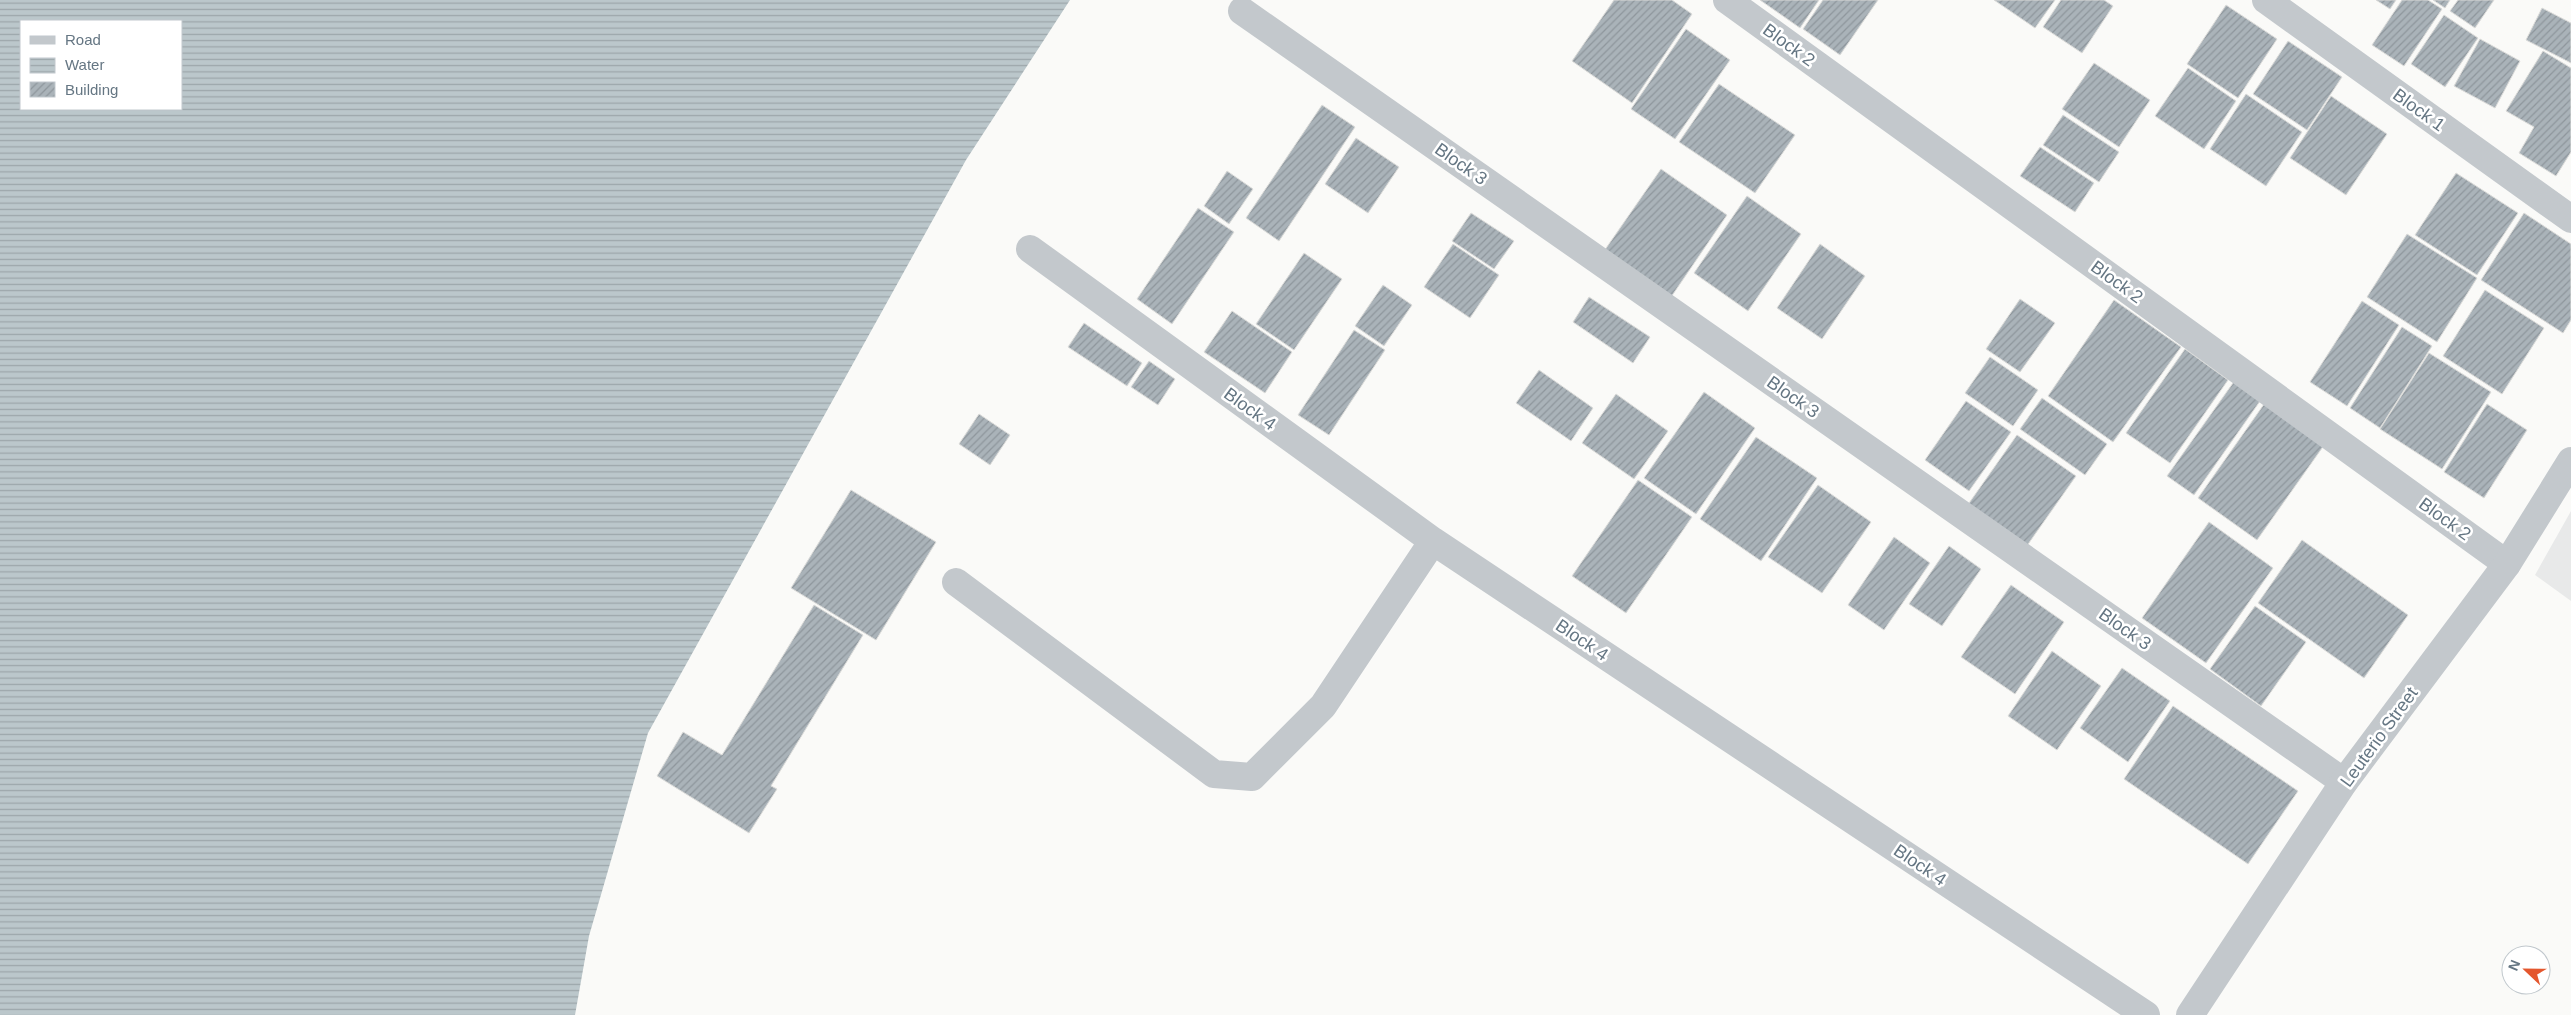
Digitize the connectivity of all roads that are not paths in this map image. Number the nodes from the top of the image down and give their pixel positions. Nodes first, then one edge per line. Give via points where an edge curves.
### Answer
1 (1727, 0) edge
2 (2266, 0) edge
3 (1242, 11) dead end
4 (2571, 219) edge
5 (1030, 249) dead end
6 (2571, 461) edge
7 (1433, 541) junction
8 (2507, 564) junction
9 (956, 582) dead end
10 (2344, 782) junction
11 (2146, 1015) edge
12 (2190, 1015) edge

1 - 8 street, Block 2
2 - 4 street, Block 1
3 - 10 street, Block 3
5 - 7 street, Block 4
6 - 8 street, Leuterio Street
7 - 9 street via 1323,706 1252,777 1214,774
7 - 11 street, Block 4
8 - 10 street, Leuterio Street
10 - 12 street, Leuterio Street

